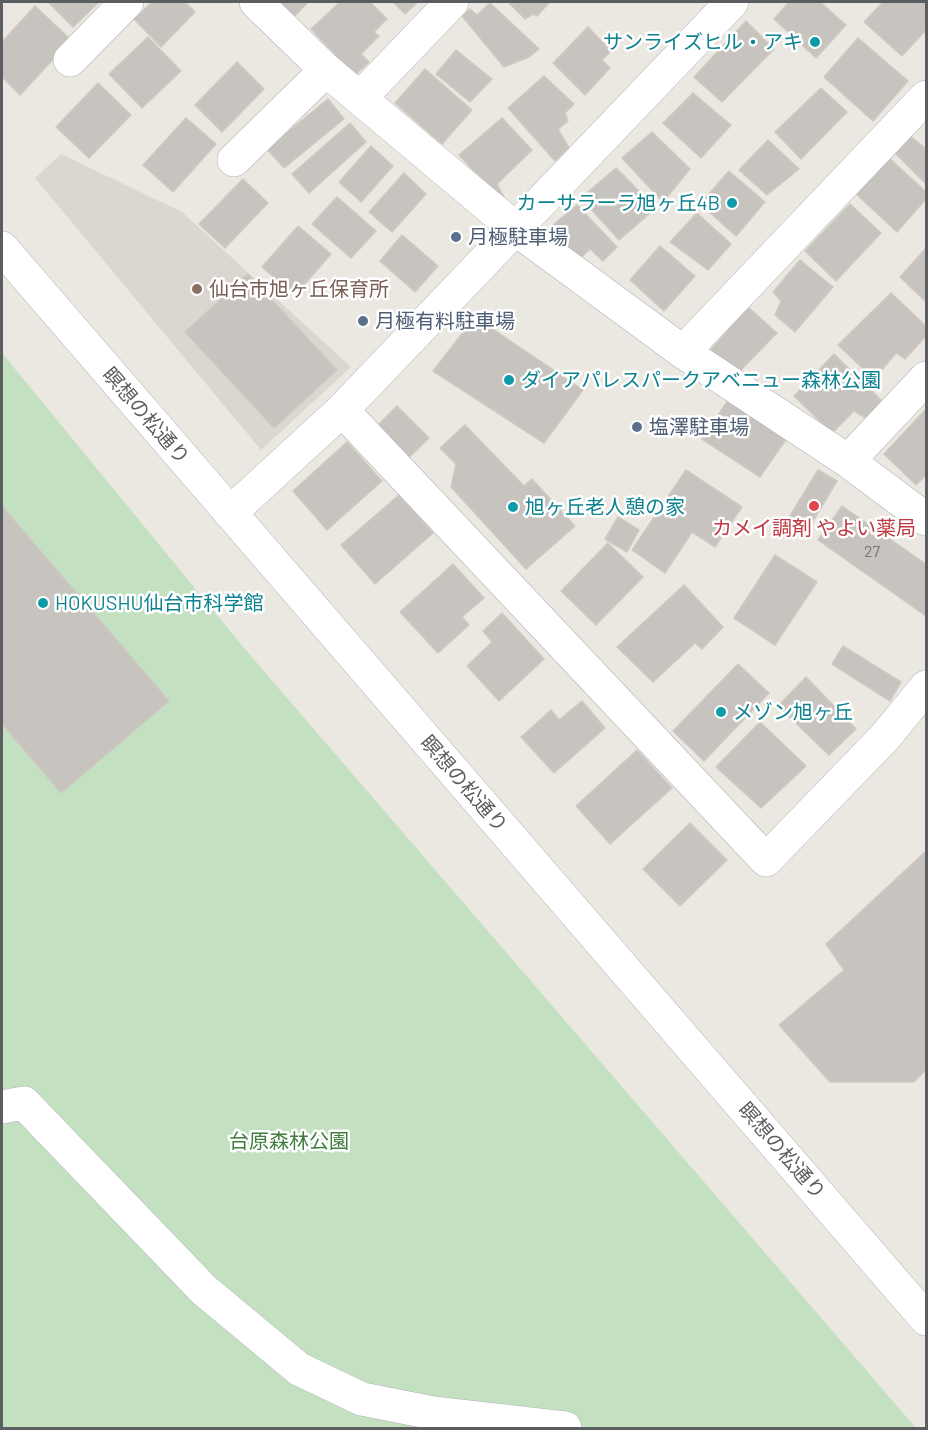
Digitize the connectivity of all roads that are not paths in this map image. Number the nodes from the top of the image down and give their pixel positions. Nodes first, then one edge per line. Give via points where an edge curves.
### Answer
1 (127, 2) edge
2 (256, 2) edge
3 (452, 2) edge
4 (732, 2) edge
5 (70, 60) dead end
6 (326, 70) junction
7 (927, 97) edge
8 (360, 98) junction
9 (234, 160) dead end
10 (517, 230) junction
11 (2, 248) edge
12 (683, 351) junction
13 (927, 378) edge
14 (342, 410) junction
15 (848, 461) junction
16 (230, 513) junction
17 (927, 519) edge
18 (927, 687) edge
19 (2, 1079) edge
20 (13, 1105) edge
21 (927, 1319) edge
22 (565, 1428) edge

1 - 5 street
2 - 6 street
3 - 8 street
4 - 10 street
6 - 8 street
6 - 9 street
7 - 12 street
8 - 10 street
10 - 12 street
10 - 14 street
11 - 16 street, 瞑想の松通り
12 - 15 street
13 - 15 street
14 - 16 street
14 - 18 street via 766,860 885,737
15 - 17 street
16 - 21 street, 瞑想の松通り
19 - 20 street
20 - 22 street via 204,1290 299,1369 362,1399 433,1413

